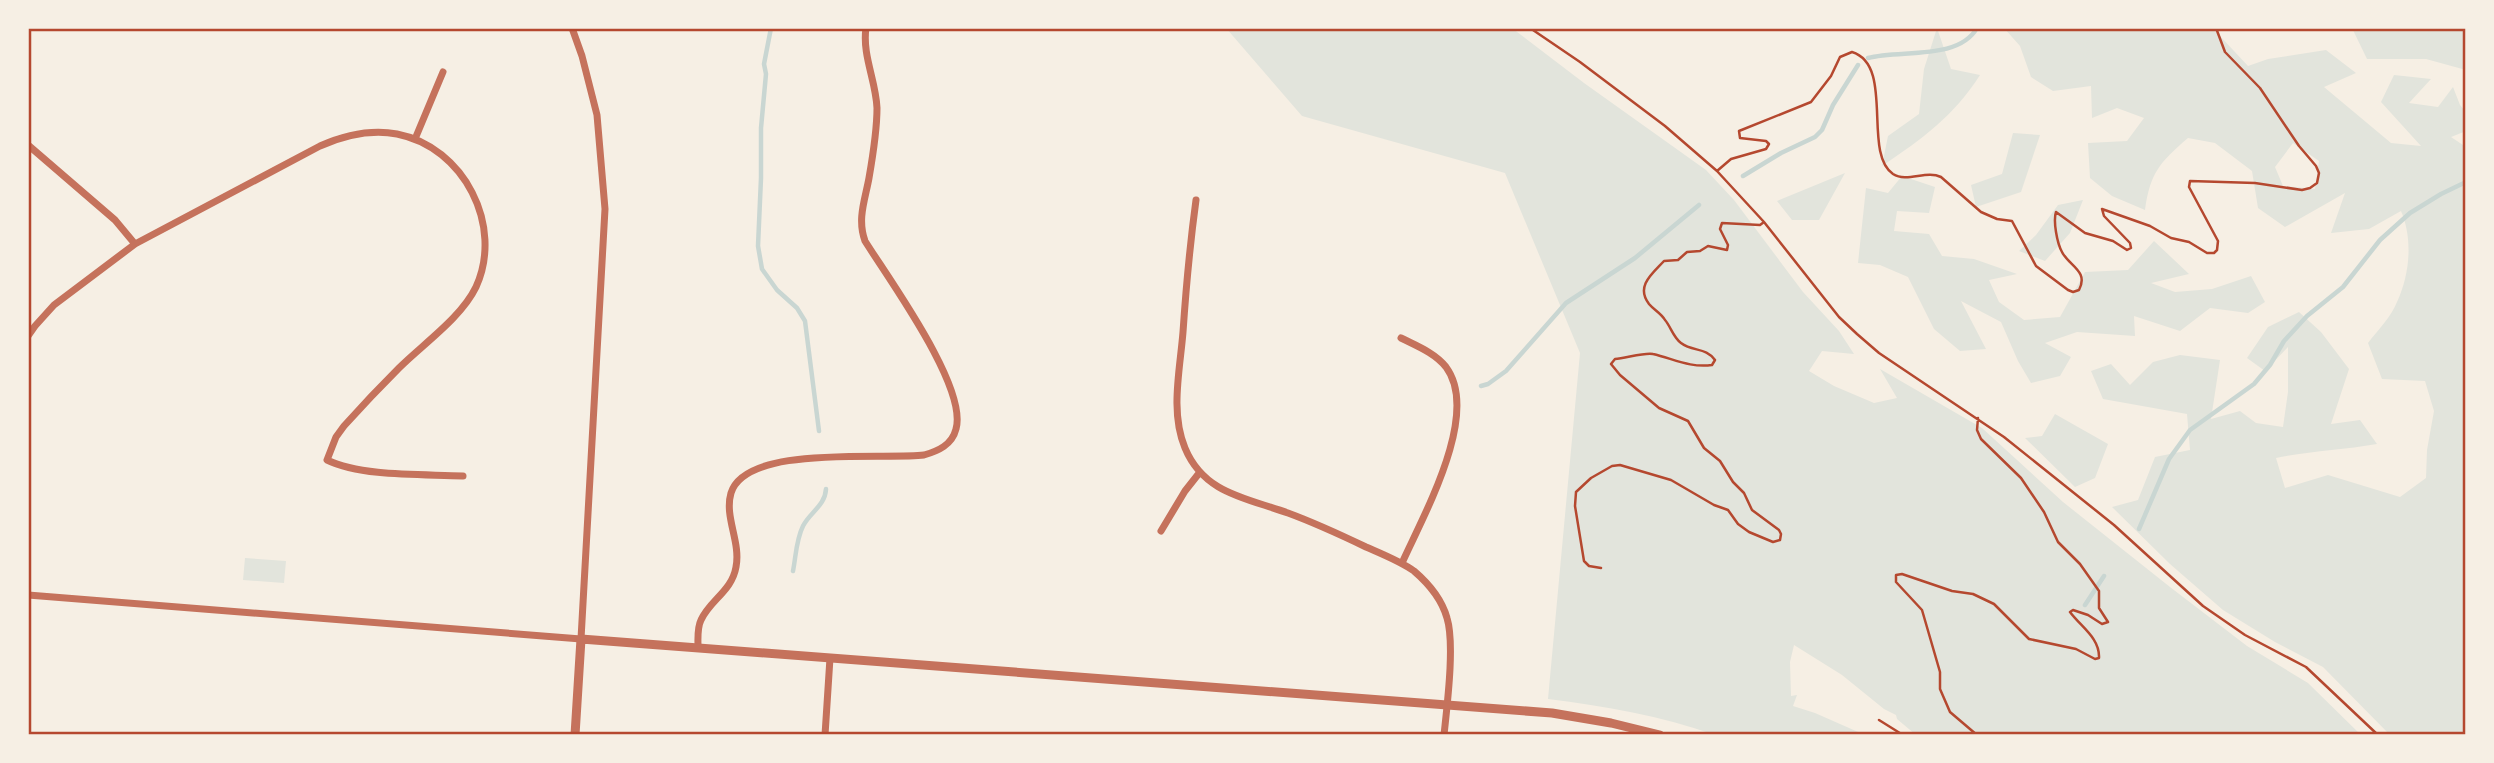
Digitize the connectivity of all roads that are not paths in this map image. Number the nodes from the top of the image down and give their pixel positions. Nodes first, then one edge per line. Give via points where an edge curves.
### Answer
1 (572, 28) edge
2 (866, 28) edge
3 (443, 72) dead end
4 (415, 139) junction
5 (28, 145) edge
6 (1196, 200) dead end
7 (135, 244) junction
8 (28, 336) edge
9 (1401, 338) dead end
10 (1200, 472) junction
11 (463, 476) dead end
12 (1161, 531) dead end
13 (1402, 564) junction
14 (28, 595) edge
15 (582, 639) junction
16 (698, 647) junction
17 (831, 658) junction
18 (1446, 704) junction
19 (575, 735) edge
20 (825, 735) edge
21 (1444, 735) edge
22 (1660, 735) edge

1 - 15 street via 597,115 605,209
2 - 16 street via 877,108 862,232 950,386 956,429 945,446 924,455 800,459 743,475 729,505 736,571 699,622
3 - 4 street
4 - 7 street via 381,132 333,140
4 - 11 street via 449,162 474,196 486,235 482,272 456,314 344,426 327,460 350,468
5 - 7 street via 115,220
6 - 10 street via 1177,413 1182,439
7 - 8 street via 54,305
9 - 13 street via 1446,366 1458,400 1452,444
10 - 12 street
10 - 13 street via 1229,494 1286,512
13 - 18 street via 1427,584 1447,618
14 - 15 street
15 - 16 street
15 - 19 street
16 - 17 street
17 - 18 street
17 - 20 street
18 - 21 street
18 - 22 street via 1552,713

